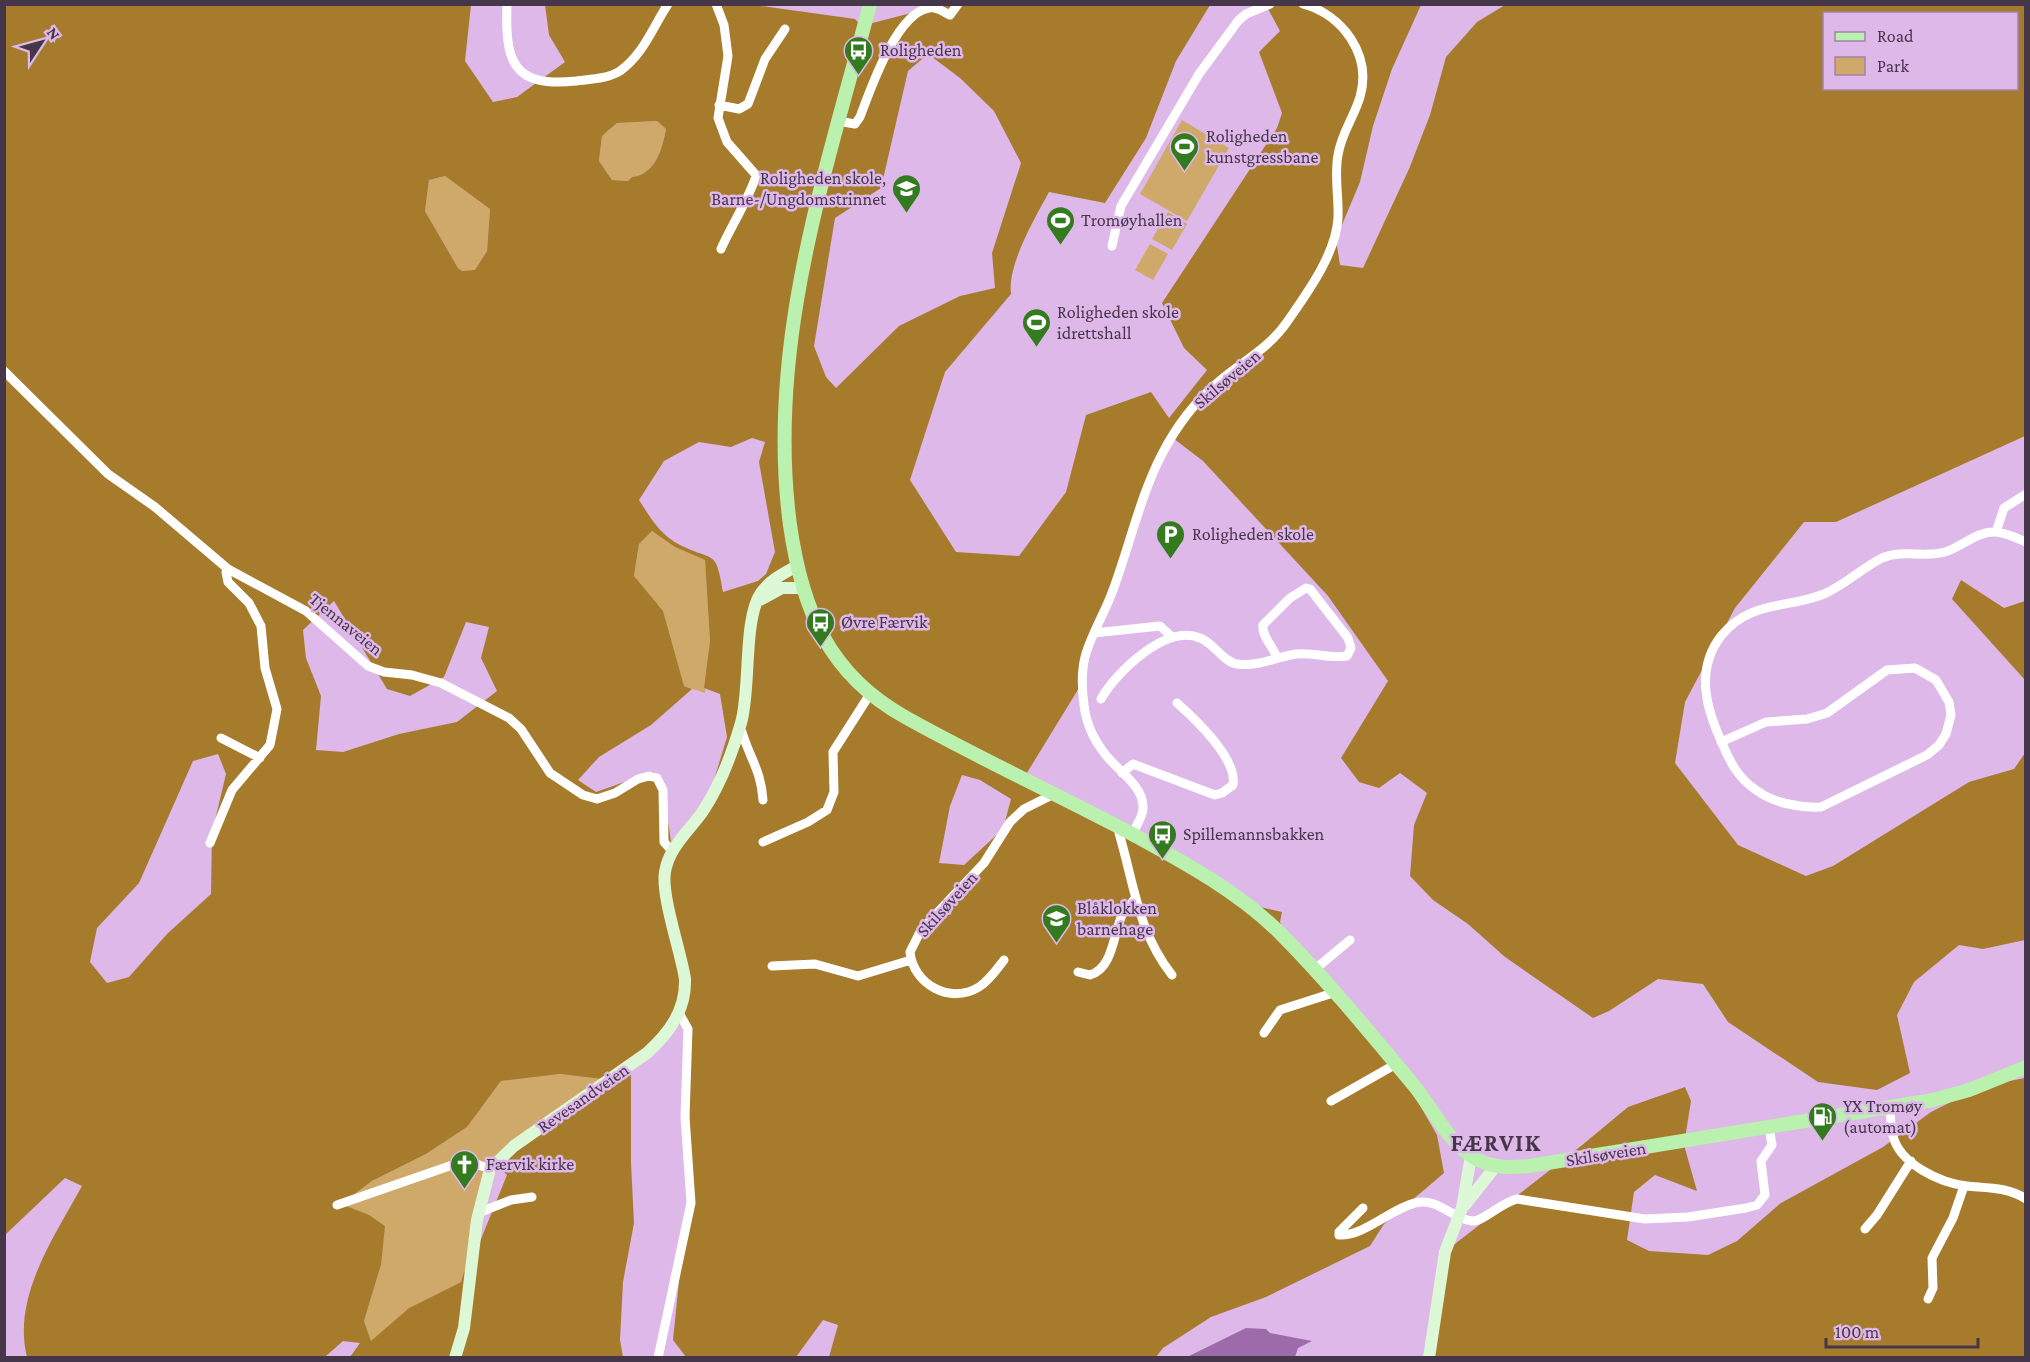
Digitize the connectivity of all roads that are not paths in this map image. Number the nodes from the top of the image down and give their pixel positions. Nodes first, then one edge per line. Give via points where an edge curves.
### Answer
1 (507, 4) edge
2 (668, 4) edge
3 (716, 4) edge
4 (870, 4) edge
5 (958, 4) edge
6 (1270, 4) edge
7 (1303, 4) edge
8 (785, 29) dead end
9 (719, 105) junction
10 (838, 121) junction
11 (1112, 246) dead end
12 (721, 249) dead end
13 (4, 371) edge
14 (2025, 494) edge
15 (1996, 532) junction
16 (2025, 542) edge
17 (797, 566) junction
18 (228, 568) junction
19 (802, 588) junction
20 (757, 603) junction
21 (1094, 633) junction
22 (1172, 637) junction
23 (1277, 658) junction
24 (870, 694) junction
25 (1101, 699) dead end
26 (1177, 703) dead end
27 (739, 730) junction
28 (221, 738) dead end
29 (1721, 742) junction
30 (260, 758) junction
31 (1122, 773) junction
32 (1054, 794) junction
33 (764, 800) dead end
34 (1126, 831) junction
35 (763, 842) dead end
36 (210, 843) dead end
37 (672, 850) junction
38 (1135, 898) junction
39 (1350, 940) dead end
40 (911, 960) junction
41 (1004, 960) dead end
42 (772, 966) dead end
43 (1314, 970) junction
44 (1078, 972) dead end
45 (1172, 975) dead end
46 (1333, 993) junction
47 (679, 1013) junction
48 (1264, 1033) dead end
49 (1396, 1065) junction
50 (2025, 1067) edge
51 (1331, 1101) dead end
52 (1890, 1108) junction
53 (1769, 1127) junction
54 (1471, 1161) junction
55 (1911, 1161) junction
56 (490, 1170) junction
57 (1492, 1170) junction
58 (1964, 1186) junction
59 (532, 1197) dead end
60 (2025, 1199) edge
61 (337, 1205) dead end
62 (1363, 1208) dead end
63 (1461, 1212) junction
64 (478, 1213) junction
65 (1865, 1229) dead end
66 (1928, 1299) dead end
67 (454, 1358) edge
68 (658, 1358) edge
69 (1429, 1358) edge

1 - 2 street via 510,54 519,71 537,80 567,82 603,78 635,59
3 - 9 street via 724,25 728,56
4 - 10 main road, Skilsøveien
5 - 10 street via 950,15 936,7 914,16 881,60 855,124
6 - 11 street via 1238,21 1199,74 1121,206
7 - 21 street, Skilsøveien via 1342,27 1356,48 1362,71 1360,95 1338,153 1338,218 1333,240 1281,330 1257,355 1215,384 1184,416 1173,434 1151,480
8 - 9 street via 765,59 748,104 739,109
9 - 12 street via 718,118 727,142 756,175
10 - 17 main road, Skilsøveien via 809,239 787,357 785,468
13 - 18 street, Tjennaveien via 88,457
14 - 15 street via 2004,508
15 - 16 street
15 - 29 street via 1938,553 1889,555 1824,594 1765,606 1739,620 1717,642 1706,672 1706,702
17 - 19 main road, Skilsøveien
17 - 20 main road, Revesandveien via 766,587
18 - 30 street via 228,582 249,603 261,626 265,668 277,709 270,745
18 - 37 street, Tjennaveien via 306,611 368,666 441,683 508,718 521,729 550,773 583,795 597,799 638,779 657,778 663,790 664,842
19 - 20 main road via 782,588
19 - 24 main road, Skilsøveien via 814,622 830,649
20 - 27 main road, Revesandveien
21 - 22 street via 1160,627
21 - 31 street, Skilsøveien via 1082,676 1084,709 1096,742
22 - 23 street via 1198,637 1240,665
22 - 25 street via 1124,670
23 - 23 street via 1263,633 1263,625 1306,588 1318,597 1351,643 1347,656
24 - 32 main road, Skilsøveien via 903,716
24 - 35 street via 833,752 834,792 827,810
26 - 31 street via 1207,731 1233,772 1233,784 1215,795 1140,765 1133,764
27 - 33 street via 762,777
27 - 37 main road, Revesandveien via 716,789
28 - 30 street
29 - 29 street via 1739,776 1761,794 1821,807 1934,751 1946,734 1951,709 1942,687 1930,675 1915,668 1893,668 1880,673 1827,714 1807,720 1766,722
30 - 36 street via 232,790
31 - 34 street, Skilsøveien via 1137,789 1143,807
32 - 34 main road, Skilsøveien
32 - 40 street, Skilsøveien via 1024,809 1010,822 984,863 921,930 910,952
34 - 38 street via 1119,832
34 - 43 main road, Skilsøveien via 1219,884 1251,907
37 - 47 main road, Revesandveien via 664,875 686,979 686,994
38 - 44 street via 1124,913 1100,970 1090,975
38 - 45 street via 1147,937
39 - 43 street
40 - 41 street, Skilsøveien via 926,983 960,995 979,987
40 - 42 street via 858,976 815,964
43 - 46 main road, Skilsøveien
46 - 48 street via 1280,1010
46 - 49 main road, Skilsøveien
47 - 56 main road, Revesandveien via 663,1039 647,1053 514,1146
47 - 68 street via 688,1029 685,1117 691,1203
49 - 51 street
49 - 54 main road, Skilsøveien
50 - 52 main road, Skilsøveien via 1969,1090
52 - 53 main road, Skilsøveien
52 - 55 street via 1893,1137
53 - 57 main road, Skilsøveien
53 - 63 street via 1772,1145 1761,1161 1765,1195 1746,1208 1689,1217 1646,1218 1517,1199 1501,1204 1480,1220 1472,1221
54 - 57 main road, Skilsøveien
54 - 63 main road
55 - 58 street via 1931,1175
55 - 65 street
56 - 61 street via 461,1162
56 - 64 main road, Revesandveien
57 - 63 main road
58 - 60 street via 2013,1192
58 - 66 street via 1932,1258 1933,1288
59 - 64 street via 511,1200
62 - 63 street via 1339,1236 1418,1202
63 - 69 main road via 1445,1252
64 - 67 main road, Revesandveien via 464,1328

